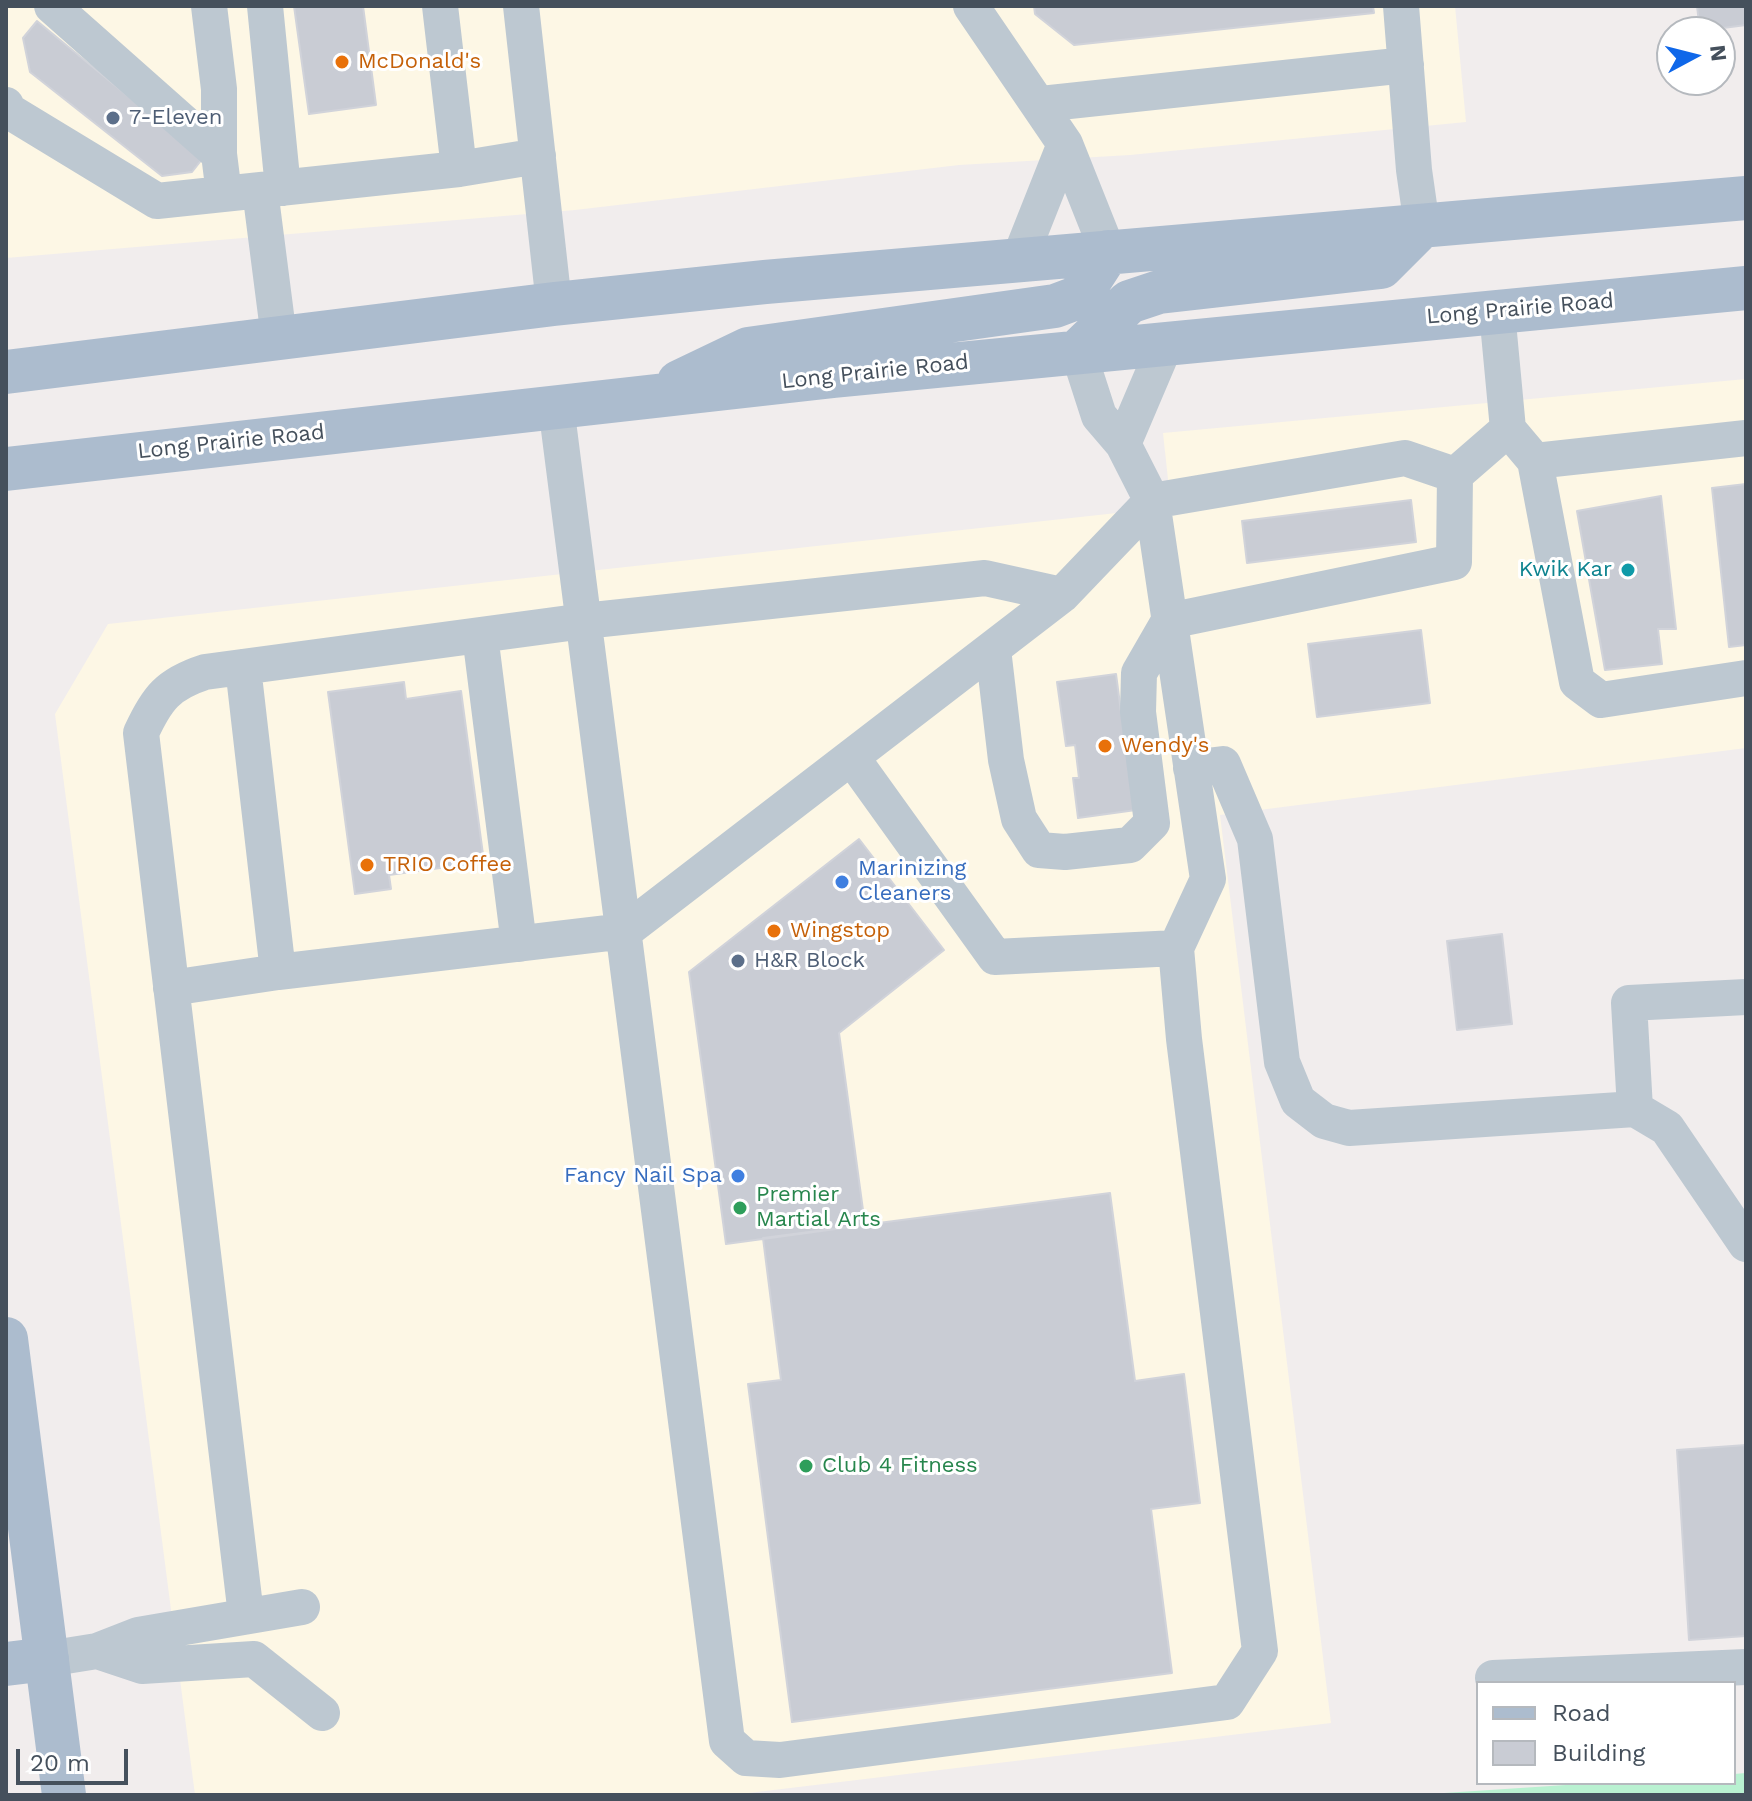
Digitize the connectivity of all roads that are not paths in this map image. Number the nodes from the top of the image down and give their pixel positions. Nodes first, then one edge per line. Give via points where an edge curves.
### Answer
1 (52, 6) edge
2 (209, 6) edge
3 (265, 6) edge
4 (286, 6) edge
5 (440, 6) edge
6 (521, 6) edge
7 (971, 6) edge
8 (1401, 6) edge
9 (1406, 65) junction
10 (1041, 104) junction
11 (6, 105) edge
12 (278, 120) junction
13 (1065, 144) junction
14 (219, 154) junction
15 (538, 156) junction
16 (459, 169) junction
17 (272, 189) junction
18 (224, 194) junction
19 (1746, 198) edge
20 (1422, 226) junction
21 (1108, 252) junction
22 (1019, 260) junction
23 (1746, 288) edge
24 (554, 304) junction
25 (1497, 312) junction
26 (279, 338) junction
27 (1166, 343) junction
28 (1078, 351) junction
29 (6, 372) edge
30 (651, 396) junction
31 (556, 406) junction
32 (1508, 429) junction
33 (1746, 438) edge
34 (1123, 444) junction
35 (1535, 461) junction
36 (6, 469) edge
37 (1455, 475) junction
38 (1152, 501) junction
39 (1062, 595) junction
40 (584, 621) junction
41 (1169, 621) junction
42 (480, 635) junction
43 (993, 649) junction
44 (243, 667) junction
45 (1746, 678) edge
46 (852, 758) junction
47 (1191, 768) junction
48 (625, 931) junction
49 (519, 944) junction
50 (1176, 948) junction
51 (278, 972) junction
52 (171, 988) junction
53 (1746, 997) edge
54 (1635, 1109) junction
55 (1746, 1244) edge
56 (6, 1339) edge
57 (302, 1607) dead end
58 (246, 1615) junction
59 (97, 1651) junction
60 (26, 1662) edge
61 (1746, 1667) edge
62 (1493, 1678) dead end
63 (322, 1713) dead end
64 (64, 1795) edge

1 - 14 lane
2 - 14 lane via 219,89
3 - 12 lane
4 - 12 lane via 290,37
5 - 16 lane
6 - 15 lane
7 - 10 lane
8 - 9 lane
9 - 10 lane
9 - 20 lane
10 - 13 lane
11 - 18 lane via 157,201
12 - 17 lane
13 - 21 lane
13 - 22 lane
14 - 18 lane
15 - 16 lane
15 - 24 lane
16 - 17 lane
17 - 18 lane
17 - 26 lane
19 - 20 main road
20 - 21 main road
20 - 28 main road via 1381,267 1159,292 1129,302
21 - 22 main road
21 - 30 main road via 1079,297 1055,306 748,349
22 - 24 main road
23 - 25 main road, Long Prairie Road
24 - 26 main road
25 - 27 main road, Long Prairie Road
25 - 32 lane
26 - 29 main road
27 - 28 main road, Long Prairie Road
27 - 34 lane
28 - 30 main road, Long Prairie Road
28 - 34 lane via 1099,416
30 - 31 main road, Long Prairie Road
31 - 36 main road, Long Prairie Road
31 - 40 lane
32 - 35 lane
32 - 37 lane
33 - 35 lane
34 - 38 lane
35 - 45 lane via 1577,682 1601,700
37 - 38 lane via 1405,458
37 - 41 lane via 1454,562
38 - 39 lane
38 - 41 lane
39 - 40 lane via 985,578
39 - 43 lane
40 - 42 lane
40 - 48 lane
41 - 43 lane via 1139,673 1138,712 1152,823 1130,845 1039,850 1019,819
41 - 47 lane
42 - 44 lane
42 - 49 lane
43 - 46 lane
44 - 51 lane
44 - 52 lane via 176,682 153,706 141,733
46 - 48 lane
46 - 50 lane via 995,957
47 - 50 lane via 1208,879
47 - 54 lane via 1223,764 1255,839 1282,1062 1298,1101 1324,1121 1349,1128
48 - 49 lane
48 - 50 lane via 727,1741 746,1758 780,1760 1227,1702 1260,1651
49 - 51 lane
51 - 52 lane
52 - 58 lane
53 - 54 lane via 1629,1003
54 - 55 lane via 1667,1128
56 - 60 main road
57 - 58 lane
58 - 59 lane via 138,1635
59 - 60 lane
59 - 63 lane via 142,1666 254,1659
60 - 64 main road
61 - 62 lane

